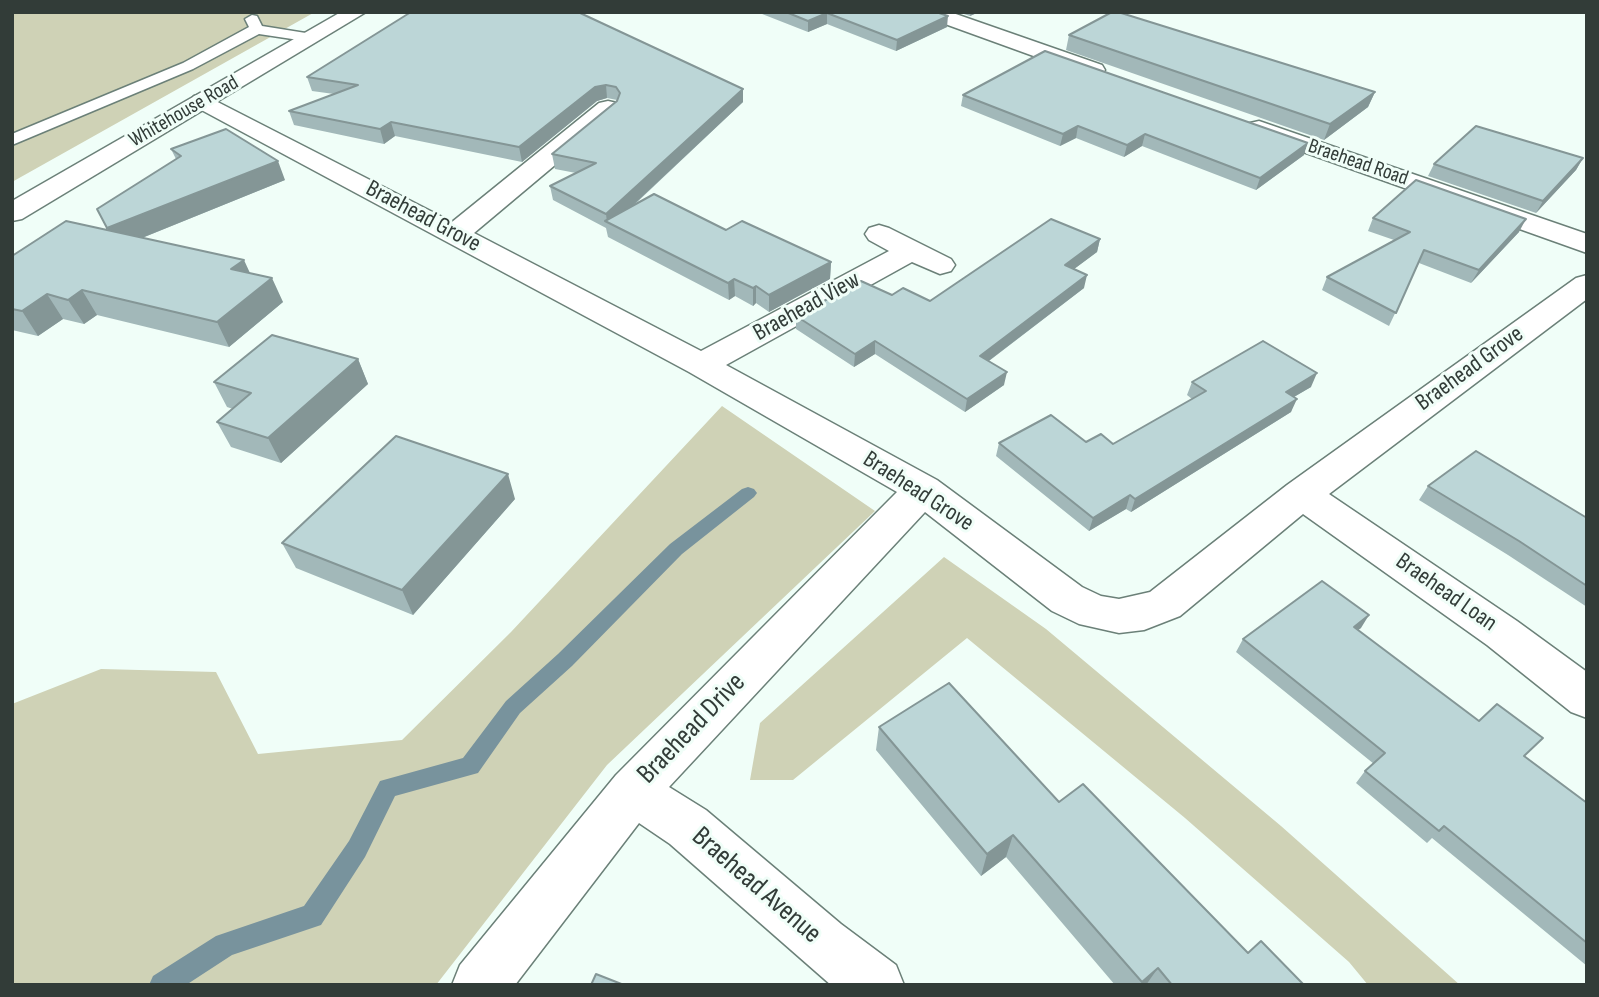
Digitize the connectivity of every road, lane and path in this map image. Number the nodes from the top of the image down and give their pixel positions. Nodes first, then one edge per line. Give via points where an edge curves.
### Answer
1 (356, 12) edge
2 (930, 12) edge
3 (255, 24) joint
4 (312, 38) junction
5 (1114, 77) edge
6 (202, 101) junction
7 (609, 108) edge
8 (1232, 119) edge
9 (12, 140) edge
10 (12, 212) edge
11 (455, 234) junction
12 (879, 234) dead end
13 (1587, 243) edge
14 (912, 250) junction
15 (940, 265) dead end
16 (1587, 284) edge
17 (701, 365) junction
18 (923, 490) junction
19 (1301, 495) junction
20 (1587, 698) edge
21 (633, 791) junction
22 (480, 985) edge
23 (876, 985) edge

1 - 4 street, Whitehouse Road
2 - 5 street
3 - 4 lane
3 - 9 lane via 188,66
4 - 6 street, Whitehouse Road
6 - 10 street, Whitehouse Road
6 - 11 street, Braehead Grove
7 - 11 street
8 - 13 street, Braehead Road
11 - 17 street, Braehead Grove
12 - 14 street
14 - 15 street
14 - 17 street, Braehead View
16 - 19 street, Braehead Grove
17 - 18 street, Braehead Grove
18 - 19 street, Braehead Grove via 1067,600 1119,616 1166,604
18 - 21 street, Braehead Drive
19 - 20 street, Braehead Loan via 1503,634
21 - 22 street, Braehead Drive
21 - 23 street, Braehead Avenue via 688,827

